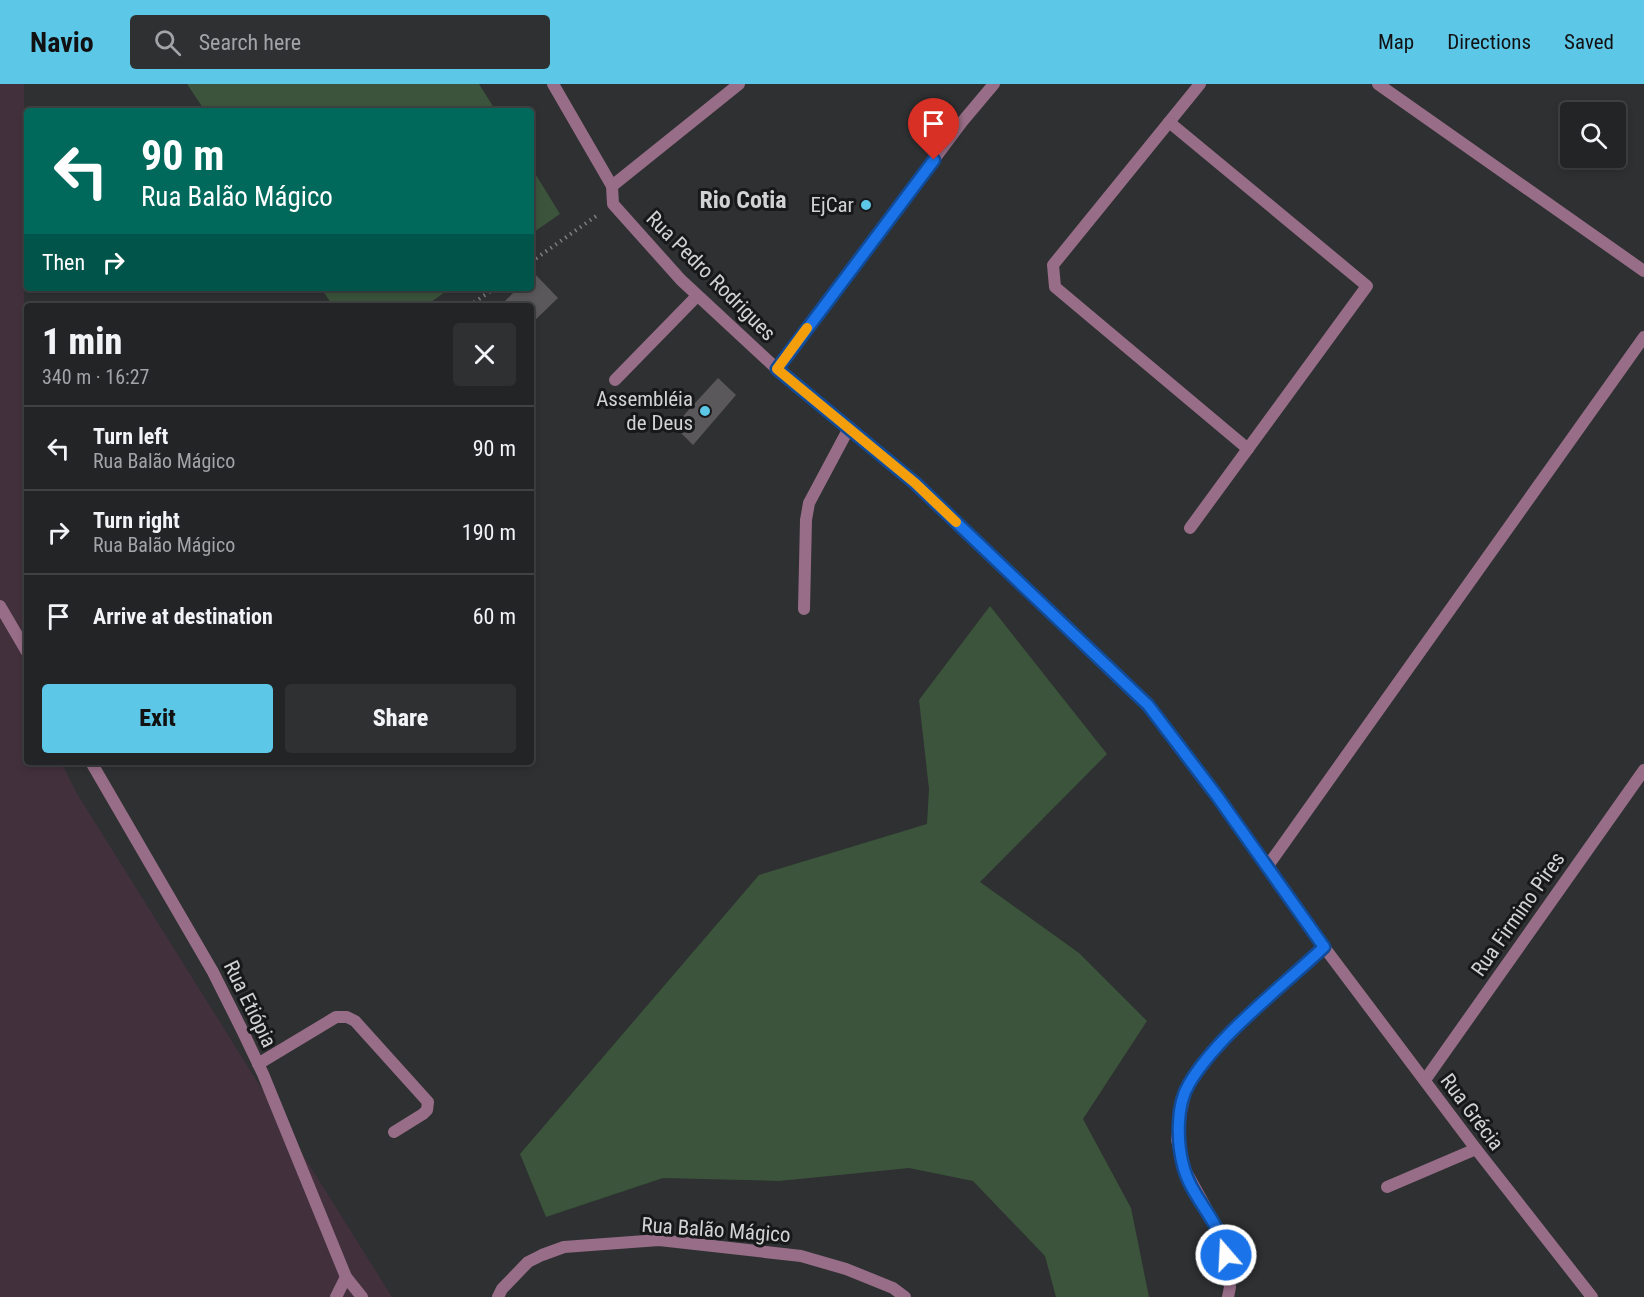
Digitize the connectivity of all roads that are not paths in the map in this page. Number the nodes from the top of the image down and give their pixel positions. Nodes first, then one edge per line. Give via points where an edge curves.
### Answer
1 (553, 84) edge
2 (739, 84) edge
3 (994, 84) edge
4 (1200, 84) edge
5 (1378, 84) edge
6 (1170, 122) junction
7 (612, 186) junction
8 (1644, 271) edge
9 (697, 296) junction
10 (1644, 337) edge
11 (777, 369) junction
12 (615, 380) dead end
13 (849, 428) junction
14 (1248, 449) junction
15 (1190, 528) dead end
16 (0, 606) edge
17 (804, 609) dead end
18 (24, 647) edge
19 (93, 765) edge
20 (1644, 770) edge
21 (1268, 867) junction
22 (1324, 947) junction
23 (258, 1064) junction
24 (1425, 1080) junction
25 (394, 1132) dead end
26 (1476, 1149) junction
27 (1387, 1187) dead end
28 (345, 1277) junction
29 (336, 1297) edge
30 (362, 1297) edge
31 (498, 1297) edge
32 (905, 1297) edge
33 (1228, 1297) edge
34 (1592, 1297) edge

1 - 7 street
2 - 7 street
3 - 11 street
4 - 6 street
5 - 8 street
6 - 14 street via 1367,286
6 - 14 street via 1053,264 1055,287
7 - 9 street, Rua Pedro Rodrigues via 613,204
9 - 11 street, Rua Pedro Rodrigues
9 - 12 street
10 - 21 street
11 - 13 street
13 - 17 street via 809,503
13 - 21 street via 915,483 1148,705
14 - 15 street
16 - 18 street
19 - 23 street, Rua Etiópia via 213,972
20 - 24 street, Rua Firmino Pires
21 - 22 street
22 - 24 street, Rua Grécia
22 - 33 street via 1236,1028 1187,1086 1177,1140 1184,1168 1223,1239
23 - 25 street via 336,1017 347,1017 355,1021 428,1102 423,1114
23 - 28 street, Rua Etiópia
24 - 26 street, Rua Grécia
26 - 27 street
26 - 34 street, Rua Grécia
28 - 29 street
28 - 30 street, Rua Etiópia
31 - 32 street, Rua Balão Mágico via 528,1262 564,1247 659,1240 801,1256 846,1269

